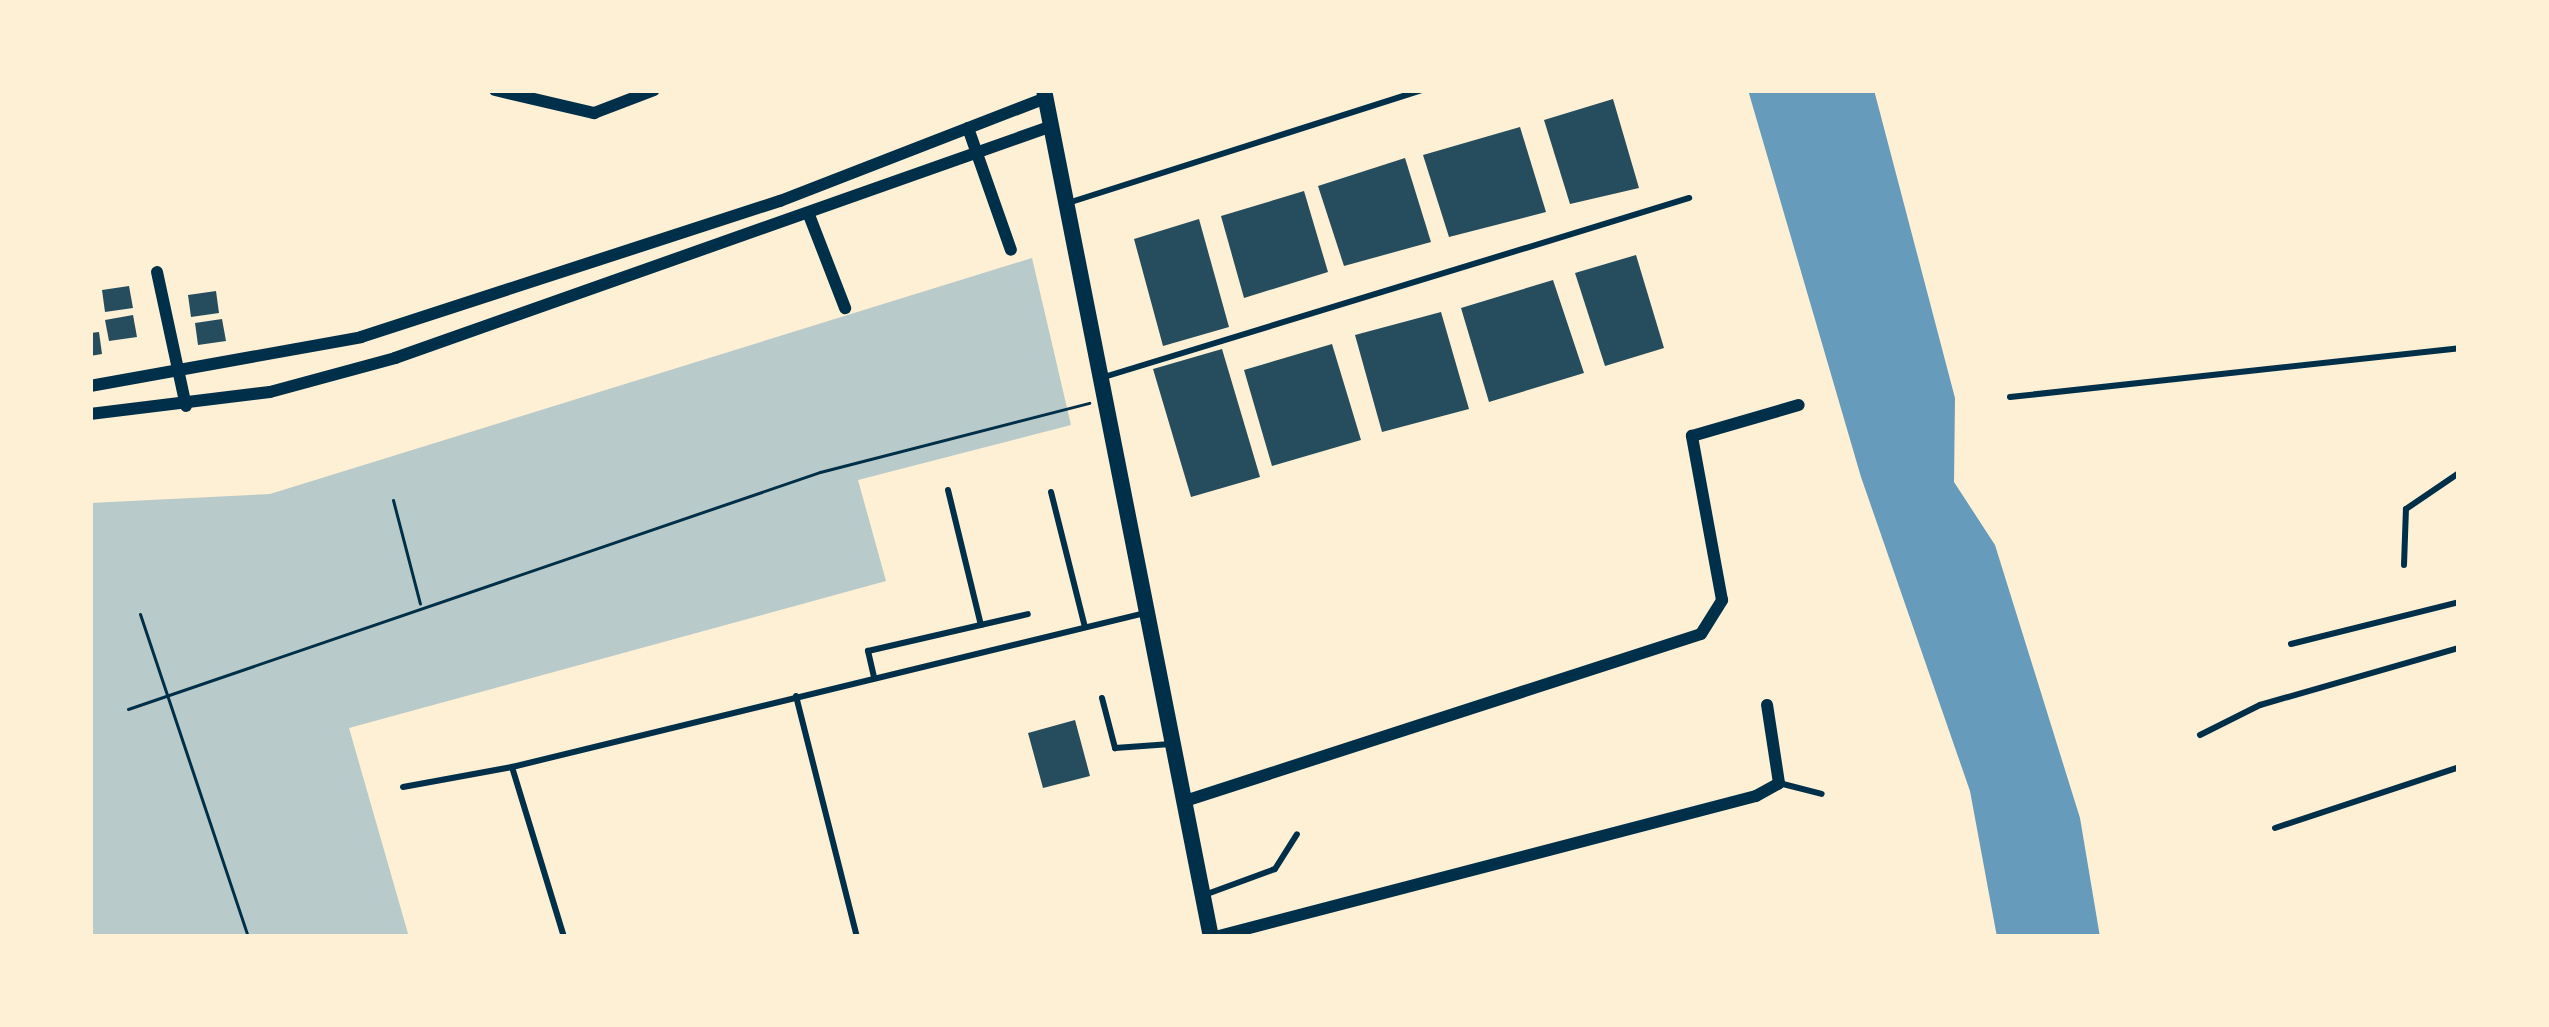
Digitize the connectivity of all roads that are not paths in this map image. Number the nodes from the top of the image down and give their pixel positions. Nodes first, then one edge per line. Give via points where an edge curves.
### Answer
1 (495, 90) edge
2 (654, 90) edge
3 (1422, 90) edge
4 (1919, 90) edge
5 (2009, 90) edge
6 (1962, 93) edge
7 (1044, 94) edge
8 (1048, 127) junction
9 (968, 128) junction
10 (976, 154) junction
11 (1689, 199) dead end
12 (1066, 203) junction
13 (809, 215) junction
14 (1012, 250) dead end
15 (157, 272) dead end
16 (845, 308) dead end
17 (2459, 348) edge
18 (179, 376) junction
19 (1104, 377) junction
20 (90, 386) edge
21 (2010, 397) dead end
22 (1799, 405) dead end
23 (186, 406) junction
24 (90, 414) edge
25 (2459, 473) edge
26 (948, 490) dead end
27 (1051, 492) dead end
28 (2404, 565) dead end
29 (2459, 602) edge
30 (1149, 612) junction
31 (1028, 614) dead end
32 (981, 625) junction
33 (1085, 627) junction
34 (2291, 644) dead end
35 (2459, 648) edge
36 (874, 677) junction
37 (796, 696) junction
38 (1102, 698) dead end
39 (1767, 705) dead end
40 (2200, 735) dead end
41 (1174, 744) junction
42 (512, 767) junction
43 (2459, 767) edge
44 (1779, 784) junction
45 (403, 787) dead end
46 (1822, 794) dead end
47 (1185, 801) junction
48 (2275, 828) dead end
49 (1298, 834) dead end
50 (1204, 895) junction
51 (564, 937) edge
52 (857, 937) edge
53 (1213, 937) edge

1 - 2 street via 594,113
3 - 12 lane
4 - 6 lane
5 - 6 lane
7 - 8 main road
7 - 9 street
8 - 10 street
8 - 12 main road
9 - 10 street
9 - 18 street via 549,279
10 - 13 street
10 - 14 street
11 - 19 lane
12 - 19 main road
13 - 16 street
13 - 23 street via 573,304
15 - 18 street
17 - 21 lane
18 - 20 street
18 - 23 street
19 - 30 main road
22 - 47 street via 1692,436 1722,600 1701,634
23 - 24 street
25 - 28 lane via 2406,509
26 - 32 lane
27 - 33 lane
29 - 34 lane
30 - 33 lane
30 - 41 main road
31 - 32 lane
32 - 36 lane via 868,651
33 - 36 lane
35 - 40 lane via 2260,705
36 - 37 lane
37 - 42 lane
37 - 52 lane
38 - 41 lane via 1115,748
39 - 44 street
41 - 47 main road
42 - 45 lane
42 - 51 lane
43 - 48 lane
44 - 46 lane
44 - 53 street via 1719,810
47 - 50 main road
49 - 50 lane via 1275,869
50 - 53 main road

